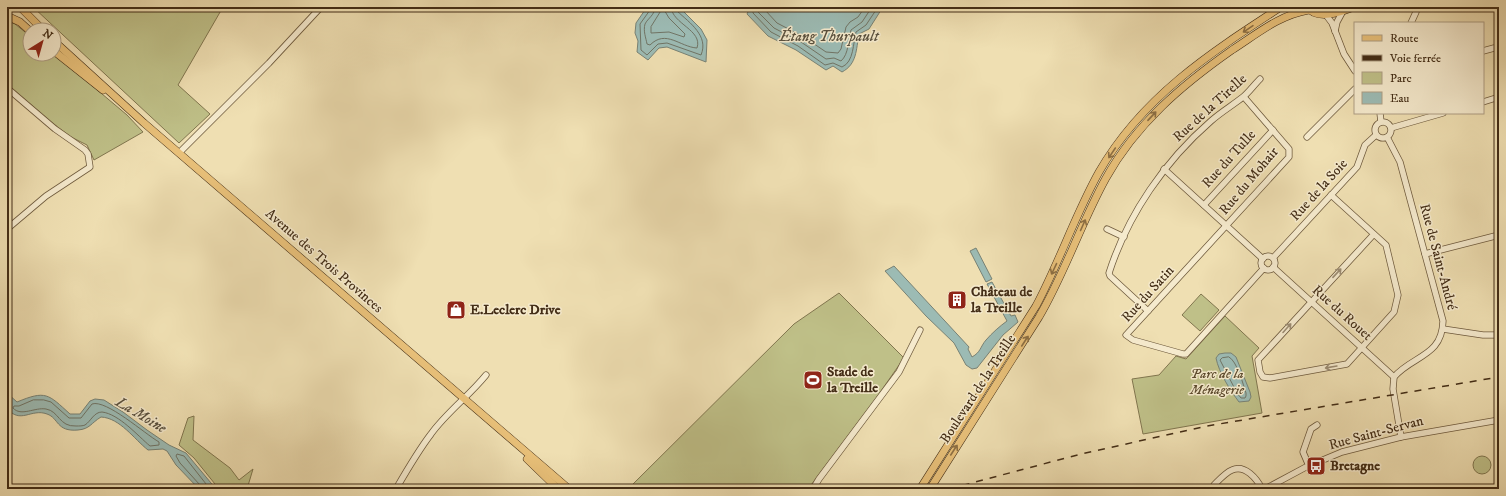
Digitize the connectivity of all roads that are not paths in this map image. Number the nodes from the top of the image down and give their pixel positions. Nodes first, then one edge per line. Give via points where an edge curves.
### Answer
1 (11, 7) edge
2 (20, 7) edge
3 (322, 7) edge
4 (1280, 7) edge
5 (1354, 7) edge
6 (1308, 9) edge
7 (7, 11) edge
8 (1343, 11) junction
9 (1416, 12) dead end
10 (1326, 15) junction
11 (7, 16) edge
12 (35, 22) edge
13 (1411, 22) edge
14 (22, 24) edge
15 (1335, 31) junction
16 (62, 48) edge
17 (1494, 48) dead end
18 (1484, 51) edge
19 (62, 57) edge
20 (1354, 69) edge
21 (1260, 79) dead end
22 (7, 88) edge
23 (1354, 89) edge
24 (1244, 97) junction
25 (1499, 98) edge
26 (1484, 102) edge
27 (1380, 114) edge
28 (1440, 114) edge
29 (1382, 122) junction
30 (144, 123) junction
31 (1391, 128) junction
32 (1273, 130) junction
33 (1376, 135) junction
34 (1307, 137) dead end
35 (1387, 137) junction
36 (179, 153) junction
37 (1164, 169) junction
38 (1331, 195) junction
39 (1204, 205) junction
40 (1227, 226) junction
41 (7, 229) edge
42 (1107, 229) dead end
43 (1374, 234) junction
44 (1499, 235) edge
45 (1124, 237) junction
46 (1425, 254) junction
47 (1273, 258) junction
48 (1263, 259) junction
49 (1273, 267) junction
50 (1264, 268) junction
51 (1311, 302) junction
52 (1148, 311) junction
53 (1443, 329) junction
54 (920, 330) dead end
55 (1499, 335) edge
56 (1362, 348) junction
57 (486, 375) dead end
58 (1394, 377) junction
59 (464, 399) junction
60 (487, 420) junction
61 (1499, 420) edge
62 (1318, 425) dead end
63 (1401, 437) junction
64 (1310, 466) junction
65 (931, 486) edge
66 (396, 489) edge
67 (558, 489) edge
68 (569, 489) edge
69 (813, 489) edge
70 (920, 489) edge
71 (1215, 489) edge
72 (1264, 489) edge

1 - 7 main road
2 - 12 main road
3 - 36 street
4 -> 70 main road, Boulevard de la Treille via 1203,59 1172,84 1143,112 1119,142 1090,189 1036,306
5 - 8 main road
6 - 10 main road
65 -> 6 main road, Boulevard de la Treille via 1039,317 1054,291 1100,188 1129,143 1165,102 1203,70 1281,18
8 - 10 main road
8 - 15 street
9 - 13 street
10 - 15 street
11 - 14 main road
15 - 20 street via 1344,54
16 - 30 main road, Avenue des Trois Provinces
17 - 18 street
19 - 30 main road, Avenue des Trois Provinces
21 - 24 street, Rue de la Tirelle
22 - 41 street via 55,130 85,150 90,167 46,196
23 - 34 street
24 - 32 street, Rue du Mohair
24 - 37 street, Rue de la Tirelle via 1212,120
25 - 26 street
27 - 29 street
28 - 31 street
29 - 31 street
29 - 33 street via 1375,127
30 - 36 main road, Avenue des Trois Provinces
31 - 35 street
32 - 39 street, Rue du Tulle
32 - 40 street, Rue du Mohair via 1289,149 1289,157
33 - 35 street via 1380,138
33 - 38 street, Rue de la Soie via 1365,145 1357,167
35 - 46 street, Rue de Saint-André via 1400,162
36 - 59 main road, Avenue des Trois Provinces
37 - 39 street
37 - 45 street, Rue de la Tirelle via 1145,197
38 - 43 street
38 - 47 street, Rue de la Soie
39 - 40 street
40 - 48 street
40 - 52 street, Rue du Satin
42 - 45 street
51 -> 43 street
43 - 56 street via 1386,245 1398,295 1394,312
44 - 46 street
45 - 52 street, Rue de la Tirelle via 1109,273
46 - 53 street, Rue de Saint-André
47 - 48 street via 1269,256
47 - 49 street
48 - 50 street via 1261,263
49 - 50 street via 1268,270
49 - 51 street, Rue du Rouet
50 - 52 street, Rue du Satin via 1186,354 1138,341 1126,335
51 - 56 street, Rue du Rouet
56 -> 51 street via 1347,364 1270,378 1263,377 1258,360
53 - 55 street
53 - 58 street, Rue de Saint-André via 1436,346
54 - 69 street via 899,372
56 - 58 street, Rue du Rouet
57 - 59 street
58 - 63 street via 1393,389
59 - 60 main road, Avenue des Trois Provinces
59 - 66 street via 431,433
60 - 67 main road, Avenue des Trois Provinces
60 - 68 main road, Avenue des Trois Provinces
61 - 63 street, Rue Saint-Servan
62 - 64 street via 1310,429 1303,452
63 - 64 street, Rue Saint-Servan via 1342,452
64 - 72 street, Rue Saint-Servan
71 - 72 street via 1214,485 1228,473 1233,469 1239,469 1251,473

